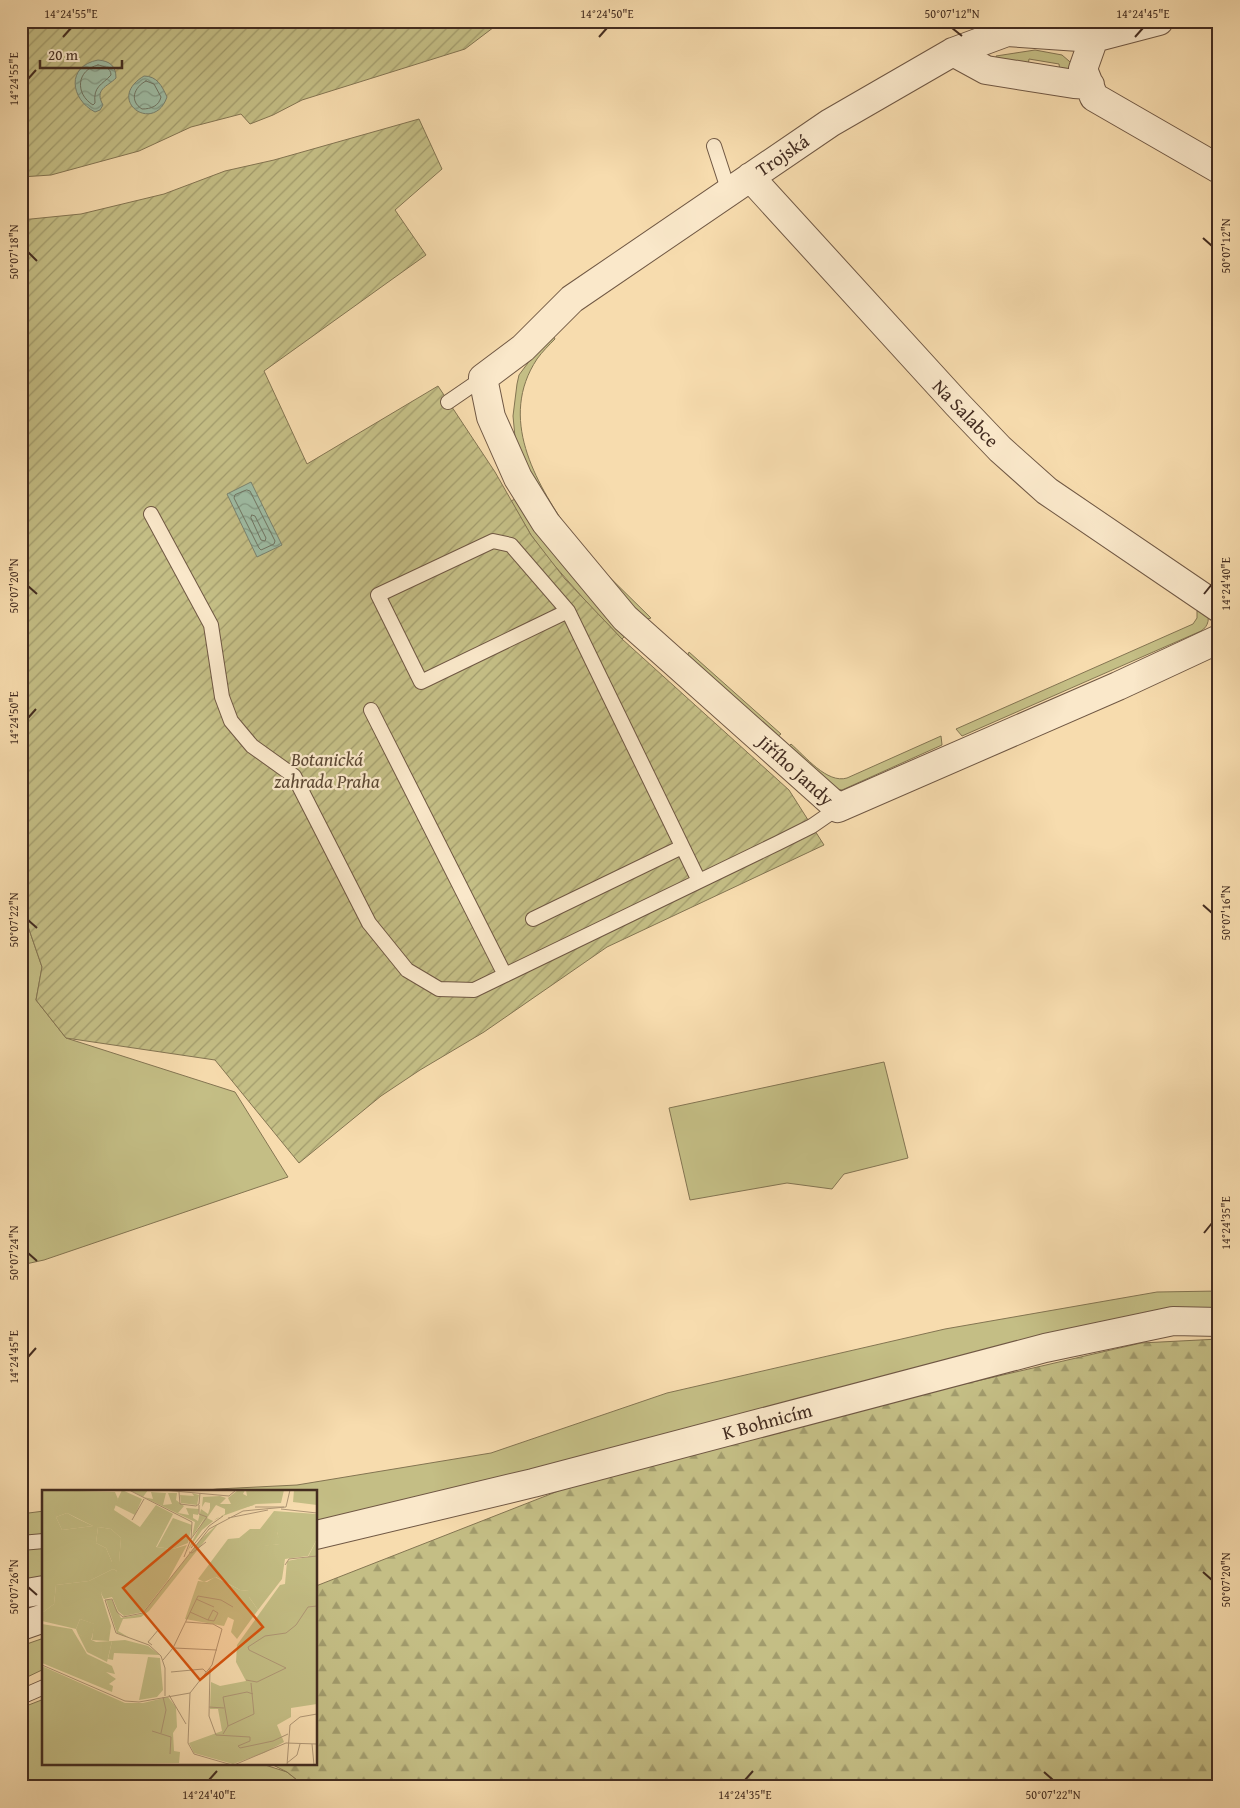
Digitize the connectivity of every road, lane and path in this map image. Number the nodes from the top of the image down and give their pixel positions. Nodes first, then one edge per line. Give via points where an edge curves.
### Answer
1 (1159, 21) edge
2 (1010, 27) edge
3 (1094, 38) junction
4 (953, 52) junction
5 (1090, 85) junction
6 (714, 146) dead end
7 (1219, 169) edge
8 (739, 184) junction
9 (483, 378) junction
10 (448, 402) dead end
11 (151, 514) dead end
12 (1219, 608) edge
13 (568, 611) junction
14 (1219, 639) edge
15 (372, 710) dead end
16 (838, 808) junction
17 (682, 847) junction
18 (700, 881) junction
19 (533, 919) dead end
20 (506, 975) junction
21 (1219, 1322) edge
22 (318, 1535) edge
23 (42, 1540) edge
24 (21, 1543) edge
25 (42, 1590) edge
26 (21, 1594) edge
27 (42, 1619) edge
28 (21, 1626) edge
29 (42, 1688) edge
30 (21, 1696) edge

1 - 3 street, Trojská
2 - 3 street, Trojská
2 - 4 street, Trojská
3 - 5 street via 1084,69
4 - 5 street via 986,70
4 - 8 street, Trojská via 830,123
5 - 7 street via 1094,97
6 - 8 lane
8 - 9 street, Trojská via 572,299 523,348
8 - 12 street, Na Salabce via 1000,448 1047,491
9 - 10 lane
9 - 16 street, Jiřího Jandy via 491,417 518,478 546,523 626,618
11 - 20 lane via 211,625 222,697 231,721 252,746 294,776 369,923 406,970 440,989 474,990
13 - 13 lane via 421,682 378,596 493,541 511,545
13 - 17 lane
14 - 16 street, Jiřího Jandy
15 - 20 lane
16 - 18 lane via 801,832
17 - 18 lane
17 - 19 lane
18 - 20 lane
21 - 22 street, K Bohnicím via 1174,1320 1045,1348 533,1483
23 - 24 lane
25 - 26 street
27 - 28 street
29 - 30 lane

